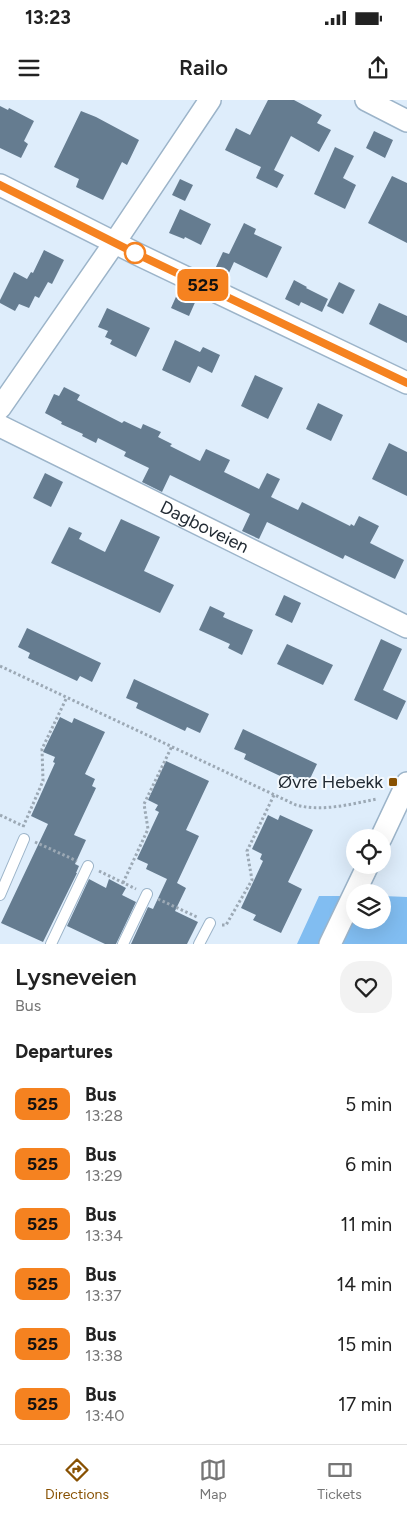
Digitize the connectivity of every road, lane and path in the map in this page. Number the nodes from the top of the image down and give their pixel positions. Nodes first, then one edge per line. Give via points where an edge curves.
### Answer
1 (210, 100) edge
2 (366, 100) edge
3 (407, 121) edge
4 (0, 185) edge
5 (115, 242) junction
6 (407, 383) edge
7 (0, 408) edge
8 (0, 426) edge
9 (407, 627) edge
10 (0, 666) edge
11 (67, 697) junction
12 (172, 746) junction
13 (404, 788) edge
14 (274, 795) junction
15 (0, 815) edge
16 (23, 826) junction
17 (385, 829) edge
18 (24, 839) junction
19 (88, 866) junction
20 (364, 874) edge
21 (123, 883) junction
22 (147, 894) junction
23 (0, 895) edge
24 (210, 923) junction
25 (51, 944) edge
26 (123, 944) edge
27 (199, 944) edge
28 (330, 944) edge

1 - 5 street
2 - 3 street
4 - 5 street
5 - 6 street
5 - 7 street
8 - 9 street, Dagboveien
10 - 11 path
11 - 12 path
11 - 16 path via 42,749 43,781
12 - 14 path
12 - 21 path via 144,804 148,829
13 - 14 path via 339,806 316,808
13 - 17 street
14 - 24 path via 248,851 252,880 226,925
15 - 16 path
16 - 18 path
18 - 19 path
18 - 23 lane
19 - 21 path
19 - 25 lane
20 - 28 street
21 - 22 path
22 - 24 path
22 - 26 lane
24 - 27 lane

